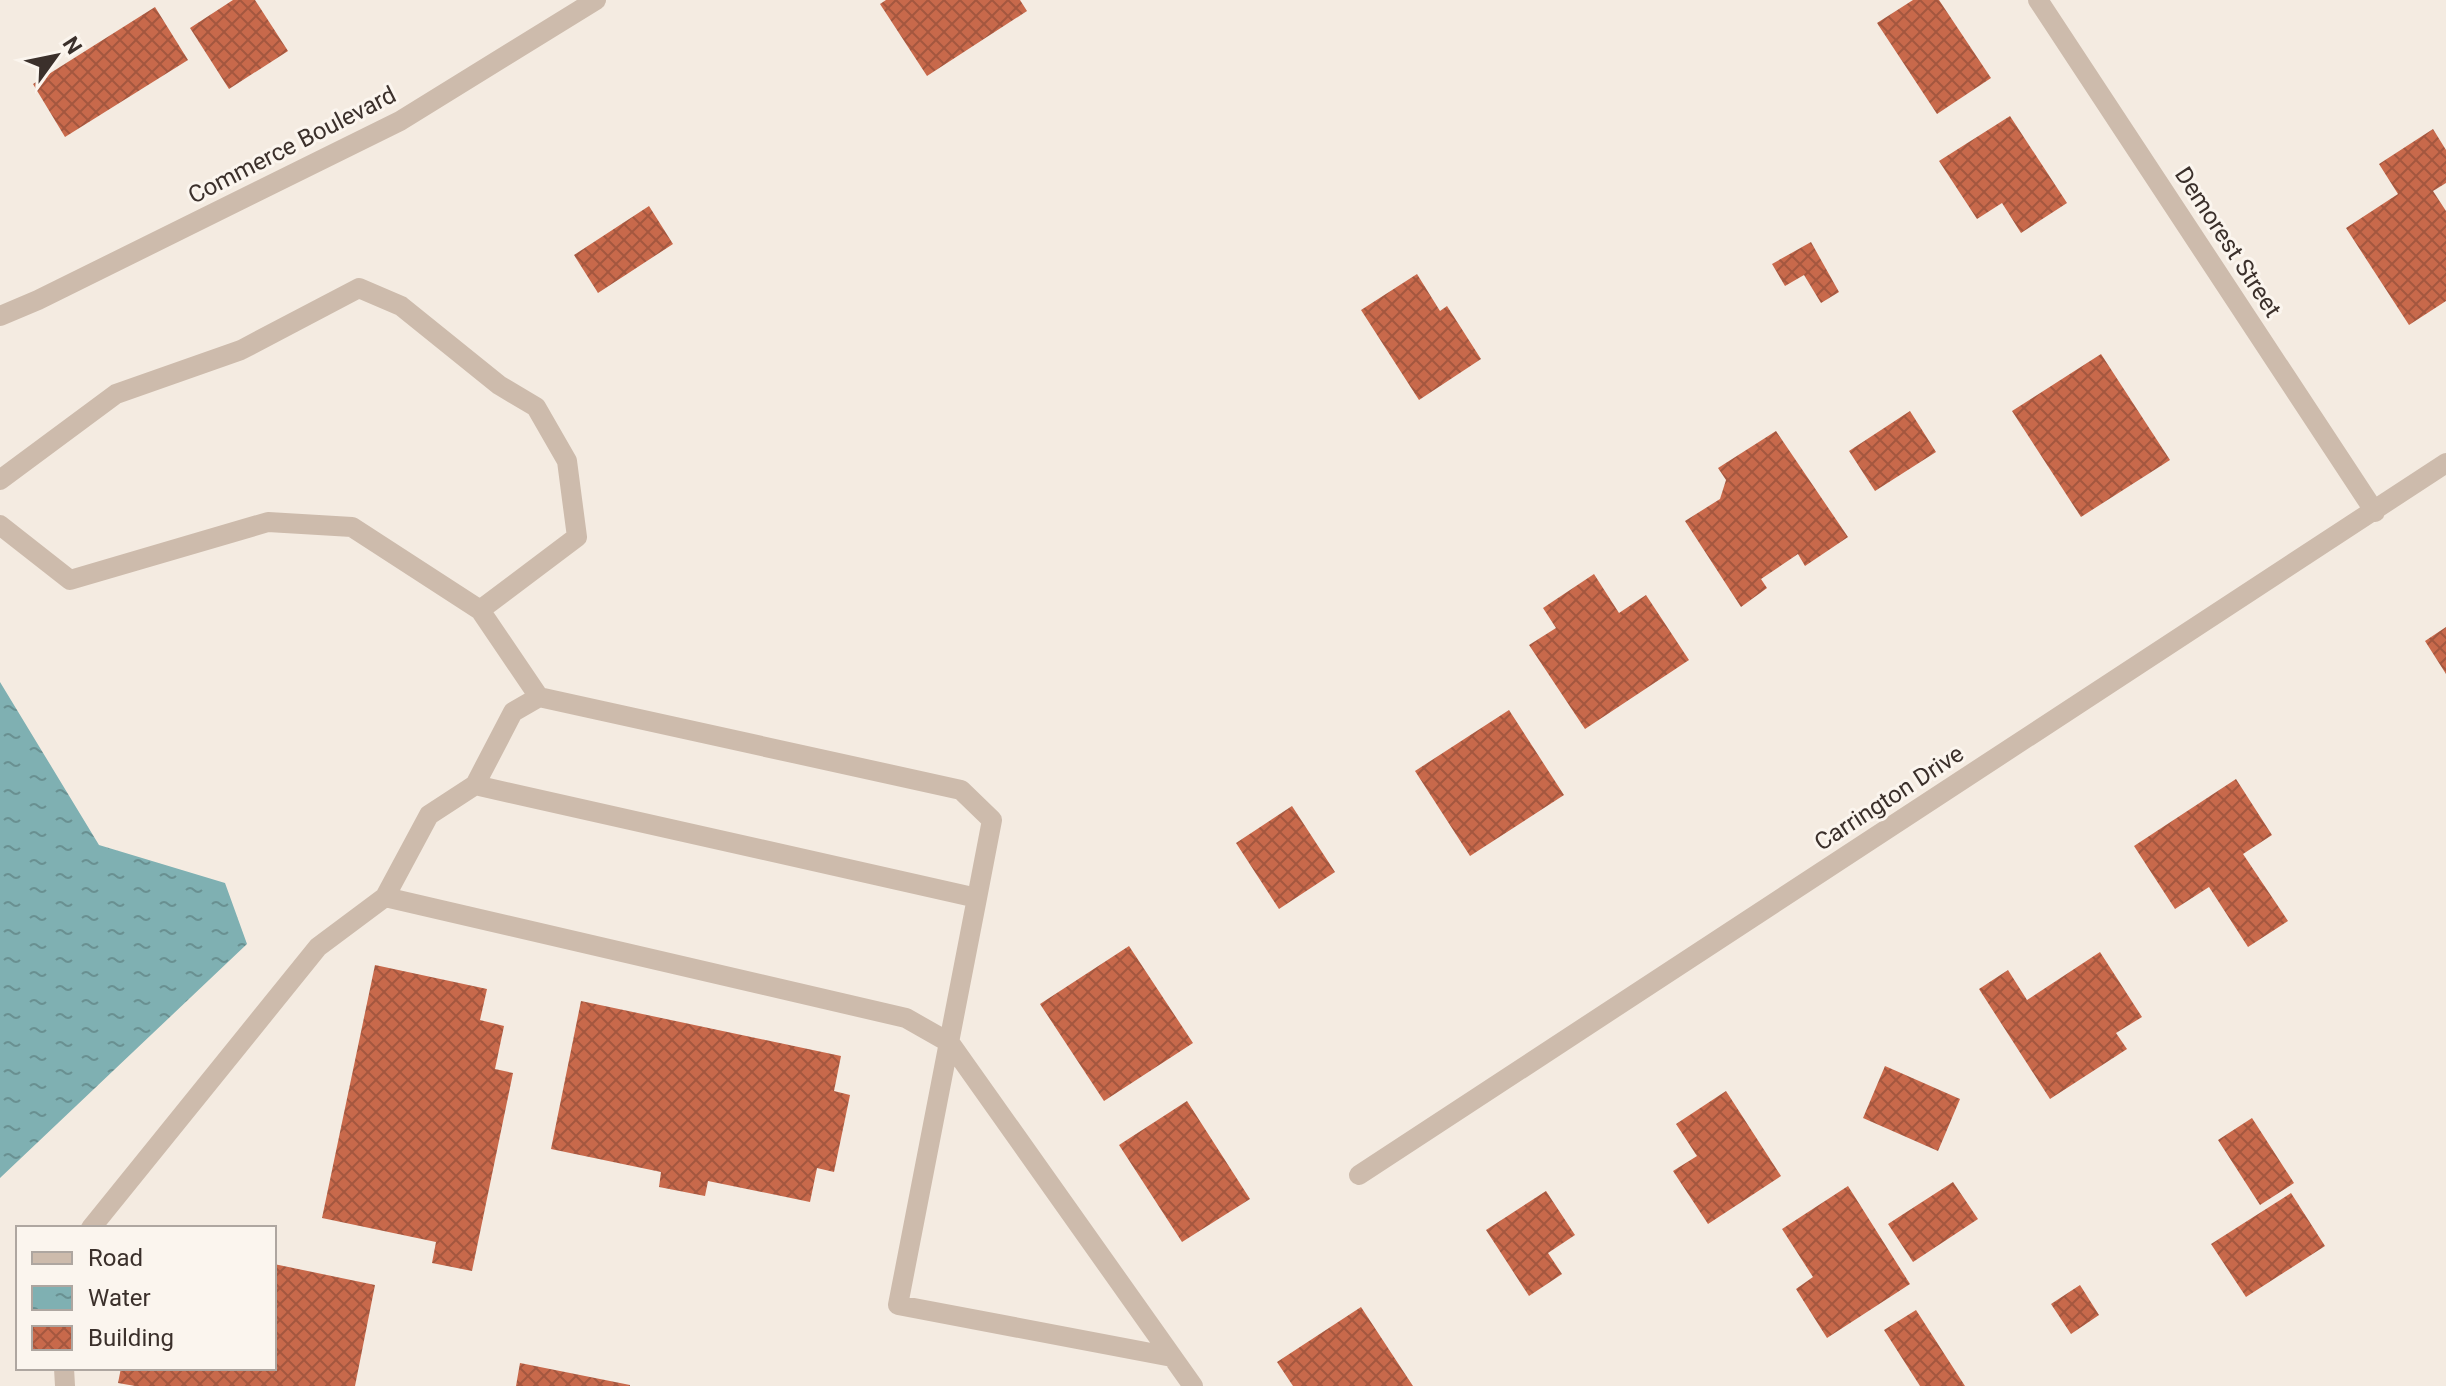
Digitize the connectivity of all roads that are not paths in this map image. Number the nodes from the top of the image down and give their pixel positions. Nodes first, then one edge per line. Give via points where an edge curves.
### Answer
1 (596, 0) edge
2 (2038, 0) edge
3 (0, 316) edge
4 (2446, 463) edge
5 (0, 480) edge
6 (2375, 512) junction
7 (0, 525) edge
8 (480, 610) junction
9 (539, 697) junction
10 (475, 785) junction
11 (385, 897) junction
12 (977, 898) junction
13 (950, 1043) junction
14 (1359, 1175) dead end
15 (93, 1226) edge
16 (1172, 1357) junction
17 (1193, 1386) edge

1 - 3 street, Commerce Boulevard via 400,121
2 - 6 street, Demorest Street
4 - 6 street, Carrington Drive
5 - 8 street via 116,394 241,350 359,288 401,306 499,385 536,407 567,461 577,537
6 - 14 street, Carrington Drive
7 - 8 street via 70,580 268,522 352,527
8 - 9 street
9 - 10 street via 513,712
9 - 12 street via 961,790 992,820
10 - 11 street via 429,815
10 - 12 street
11 - 13 street via 906,1018
11 - 15 street via 318,947
12 - 13 street
13 - 16 street
13 - 16 street via 898,1305
16 - 17 street

